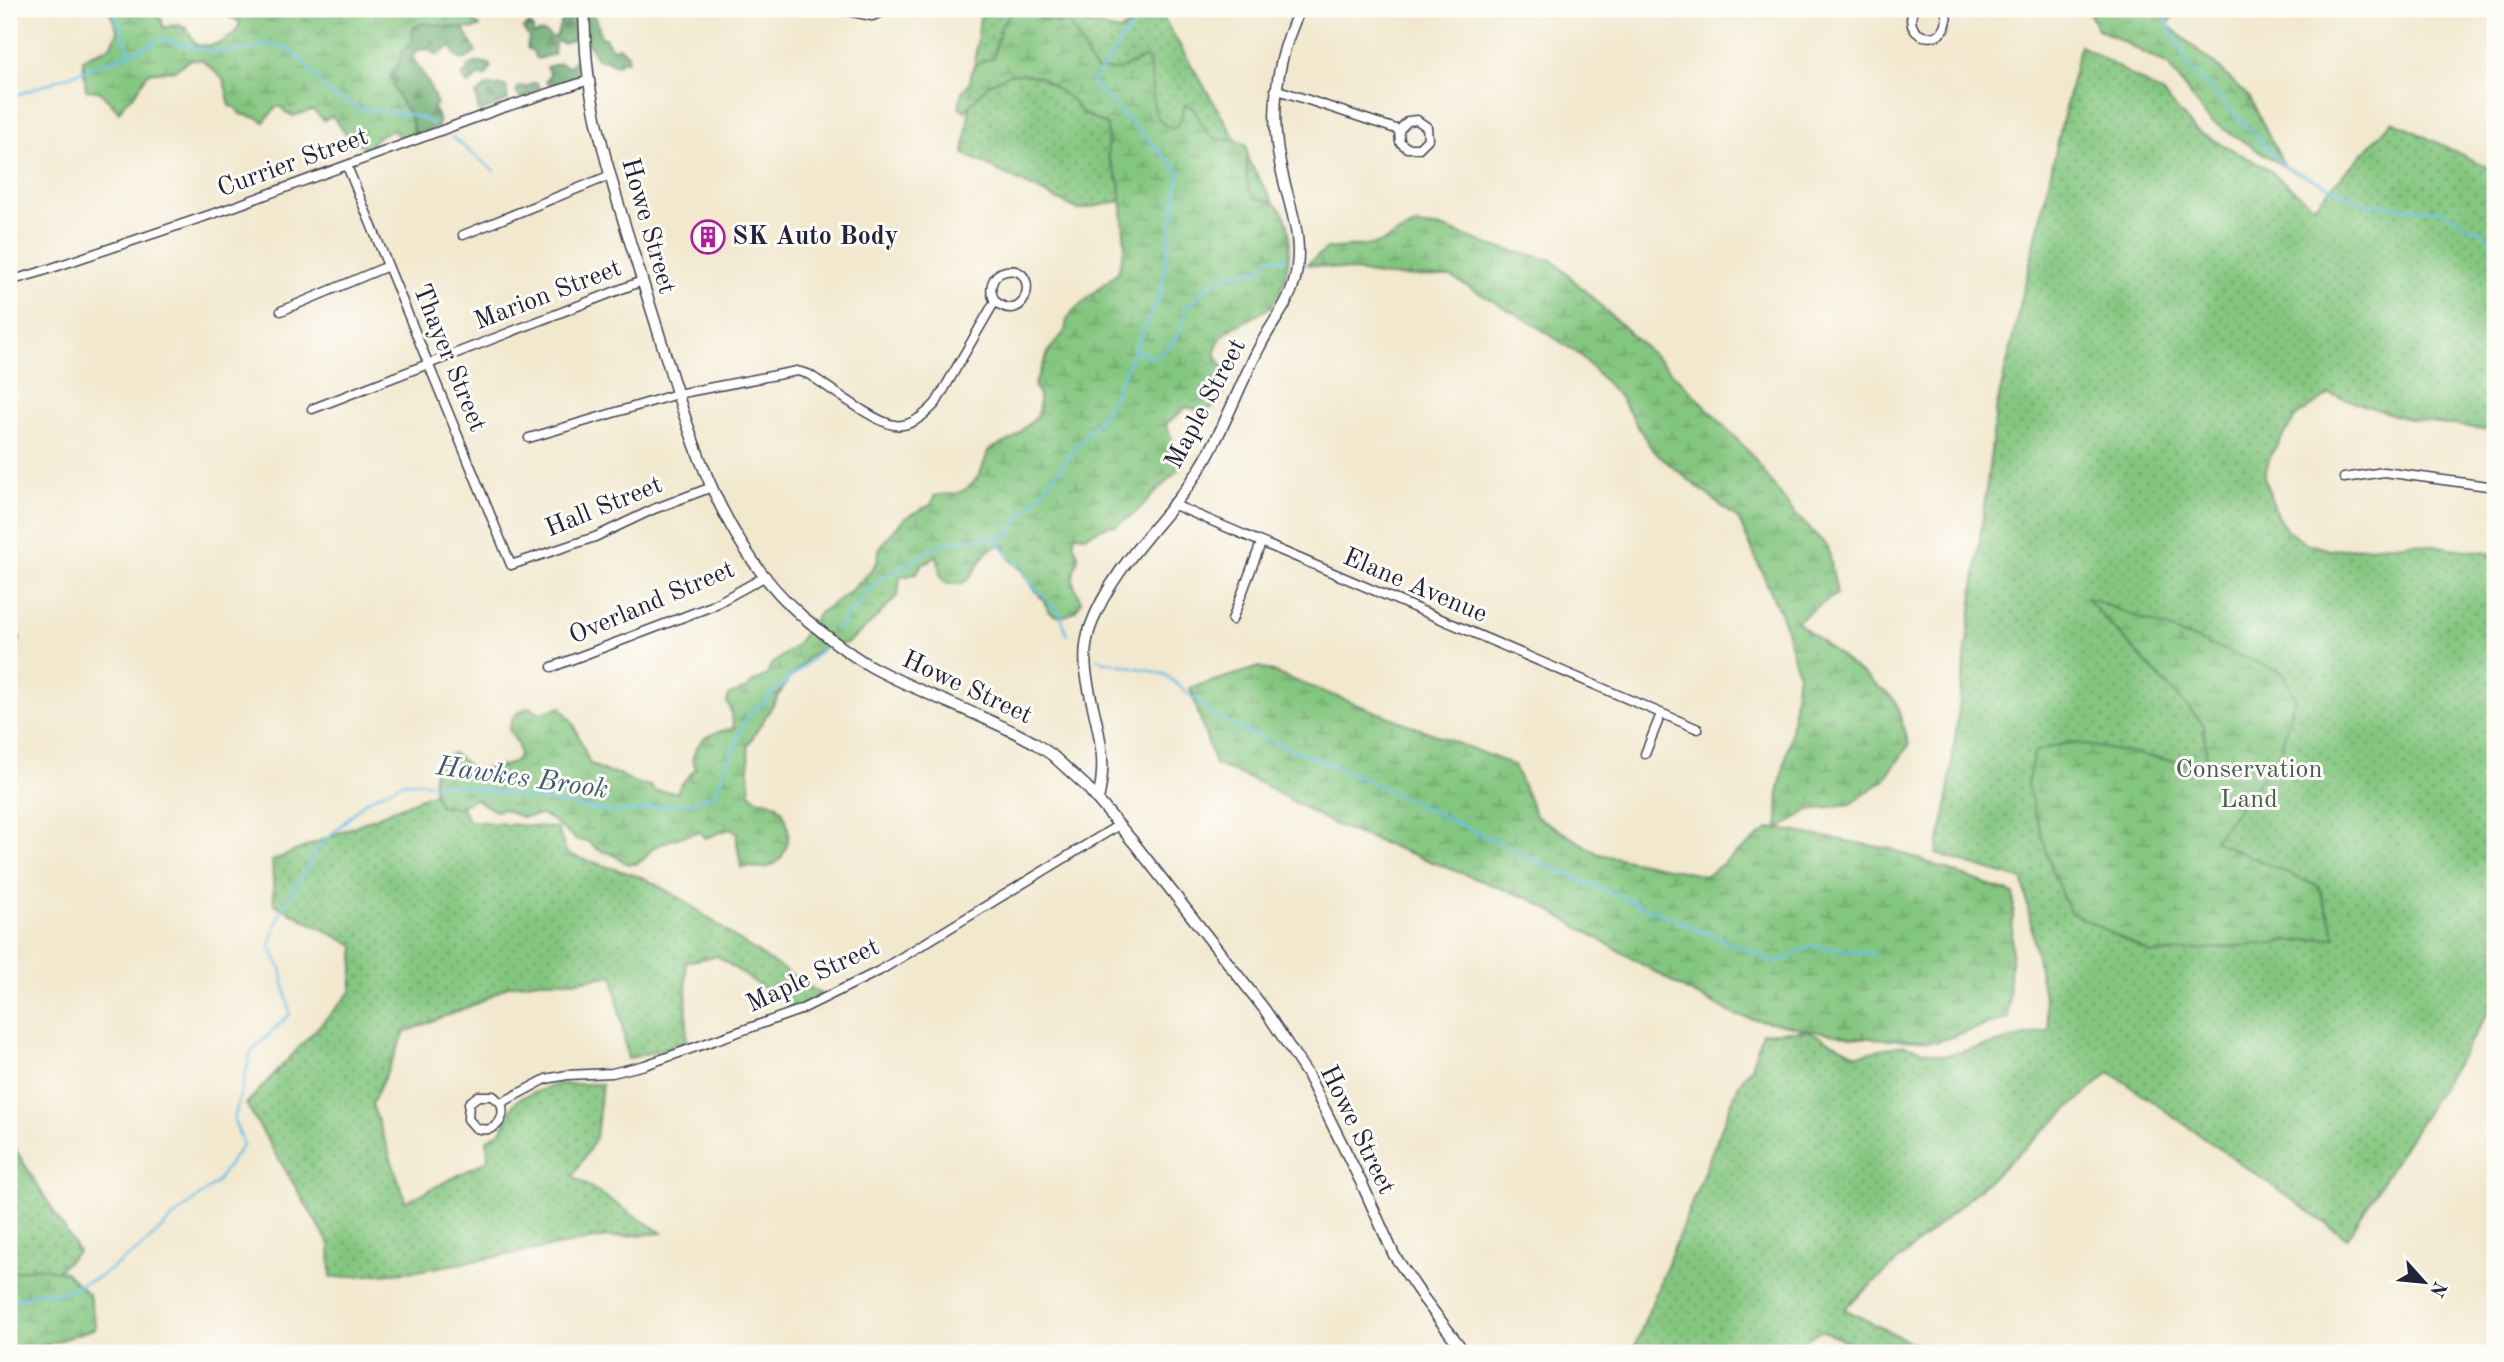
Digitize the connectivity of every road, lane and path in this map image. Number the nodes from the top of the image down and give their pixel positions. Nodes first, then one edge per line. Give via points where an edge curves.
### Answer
1 (584, 9) edge
2 (838, 9) edge
3 (890, 9) edge
4 (1300, 9) edge
5 (1914, 9) edge
6 (1945, 9) edge
7 (589, 80) junction
8 (1275, 89) junction
9 (1399, 130) dead end
10 (347, 166) junction
11 (611, 175) junction
12 (463, 234) dead end
13 (388, 266) junction
14 (9, 281) edge
15 (642, 281) junction
16 (995, 301) junction
17 (281, 311) dead end
18 (428, 364) junction
19 (677, 394) junction
20 (312, 409) dead end
21 (529, 438) dead end
22 (2344, 478) dead end
23 (712, 487) junction
24 (2495, 487) edge
25 (1172, 504) junction
26 (1261, 542) junction
27 (511, 565) joint
28 (766, 576) junction
29 (1231, 620) dead end
30 (552, 667) dead end
31 (1661, 714) junction
32 (1698, 729) dead end
33 (1645, 754) dead end
34 (1098, 800) junction
35 (1119, 825) junction
36 (501, 1103) junction
37 (1465, 1353) edge

1 - 7 street, Howe Street
2 - 3 street via 872,16
4 - 8 street, Maple Street via 1283,51
5 - 6 street via 1910,18 1914,29 1930,37 1945,27
7 - 10 street, Currier Street
7 - 11 street, Howe Street
8 - 9 street
8 - 25 street, Maple Street via 1279,162 1299,240 1294,281 1209,453
10 - 13 street, Thayer Street
10 - 14 street, Currier Street
11 - 12 street
11 - 15 street, Howe Street
13 - 17 street
13 - 18 street, Thayer Street
15 - 18 street, Marion Street
15 - 19 street, Howe Street
16 - 16 street via 1011,308 1022,303 1028,286 1022,276 1011,271 999,274 992,283
16 - 19 street via 936,403 908,424 894,425 866,412 797,371
18 - 20 street, Marion Street
18 - 27 street, Thayer Street
19 - 21 street
19 - 23 street, Howe Street
22 - 24 street via 2384,472
23 - 27 street, Hall Street via 595,537
23 - 28 street, Howe Street
25 - 26 street, Elane Avenue
25 - 34 street, Maple Street via 1116,577 1089,632 1087,684 1104,773
26 - 29 street
26 - 31 street, Elane Avenue
28 - 30 street, Overland Street via 712,606
28 - 34 street, Howe Street via 800,613 844,649 1033,742
31 - 32 street, Elane Avenue
31 - 33 street
34 - 35 street, Howe Street
35 - 36 street, Maple Street via 879,971 800,1010 645,1065 546,1079
35 - 37 street, Howe Street via 1291,1047 1394,1255
36 - 36 street, Maple Street via 503,1115 495,1128 479,1129 468,1119 469,1104 478,1096 493,1096

